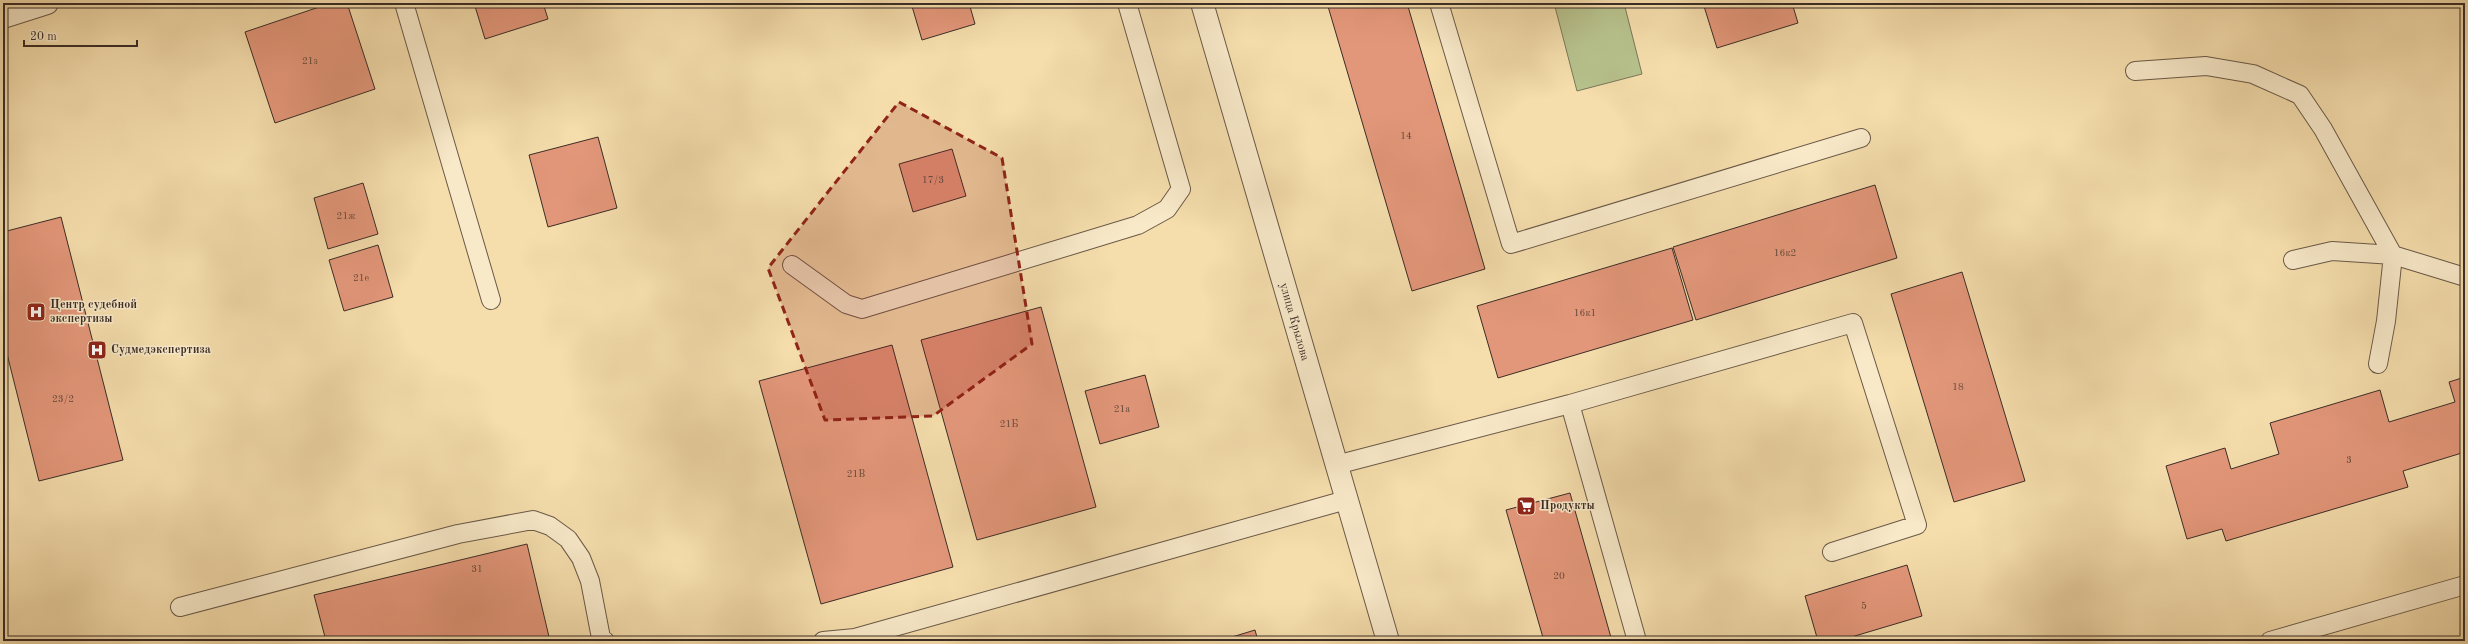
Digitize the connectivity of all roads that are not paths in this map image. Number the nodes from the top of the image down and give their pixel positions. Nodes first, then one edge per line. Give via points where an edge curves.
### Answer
1 (47, 3) edge
2 (404, 3) edge
3 (1127, 3) edge
4 (1202, 3) edge
5 (1439, 3) edge
6 (3, 17) edge
7 (2135, 71) dead end
8 (1861, 138) dead end
9 (2393, 256) junction
10 (2293, 260) dead end
11 (792, 265) dead end
12 (2465, 277) edge
13 (491, 300) dead end
14 (2378, 364) dead end
15 (1570, 404) junction
16 (1336, 465) junction
17 (1346, 500) junction
18 (1832, 552) dead end
19 (2465, 585) edge
20 (180, 607) dead end
21 (855, 639) edge
22 (605, 641) edge
23 (823, 641) edge
24 (1388, 641) edge
25 (1637, 641) edge
26 (2270, 641) edge

1 - 6 street
2 - 13 lane
3 - 11 lane via 1181,189 1167,209 1138,225 862,309 846,304
4 - 16 street, улица Крылова
5 - 8 lane via 1511,244
7 - 9 lane via 2206,66 2254,74 2300,95 2323,129
9 - 10 lane via 2332,251
9 - 12 lane
9 - 14 lane via 2386,321
15 - 16 lane
15 - 18 lane via 1853,323 1917,525
15 - 25 lane
16 - 17 street, улица Крылова
17 - 21 lane
17 - 24 street, улица Крылова
19 - 26 lane
20 - 22 lane via 458,534 532,520 550,526 568,539 581,558 590,581 601,638
21 - 23 lane

